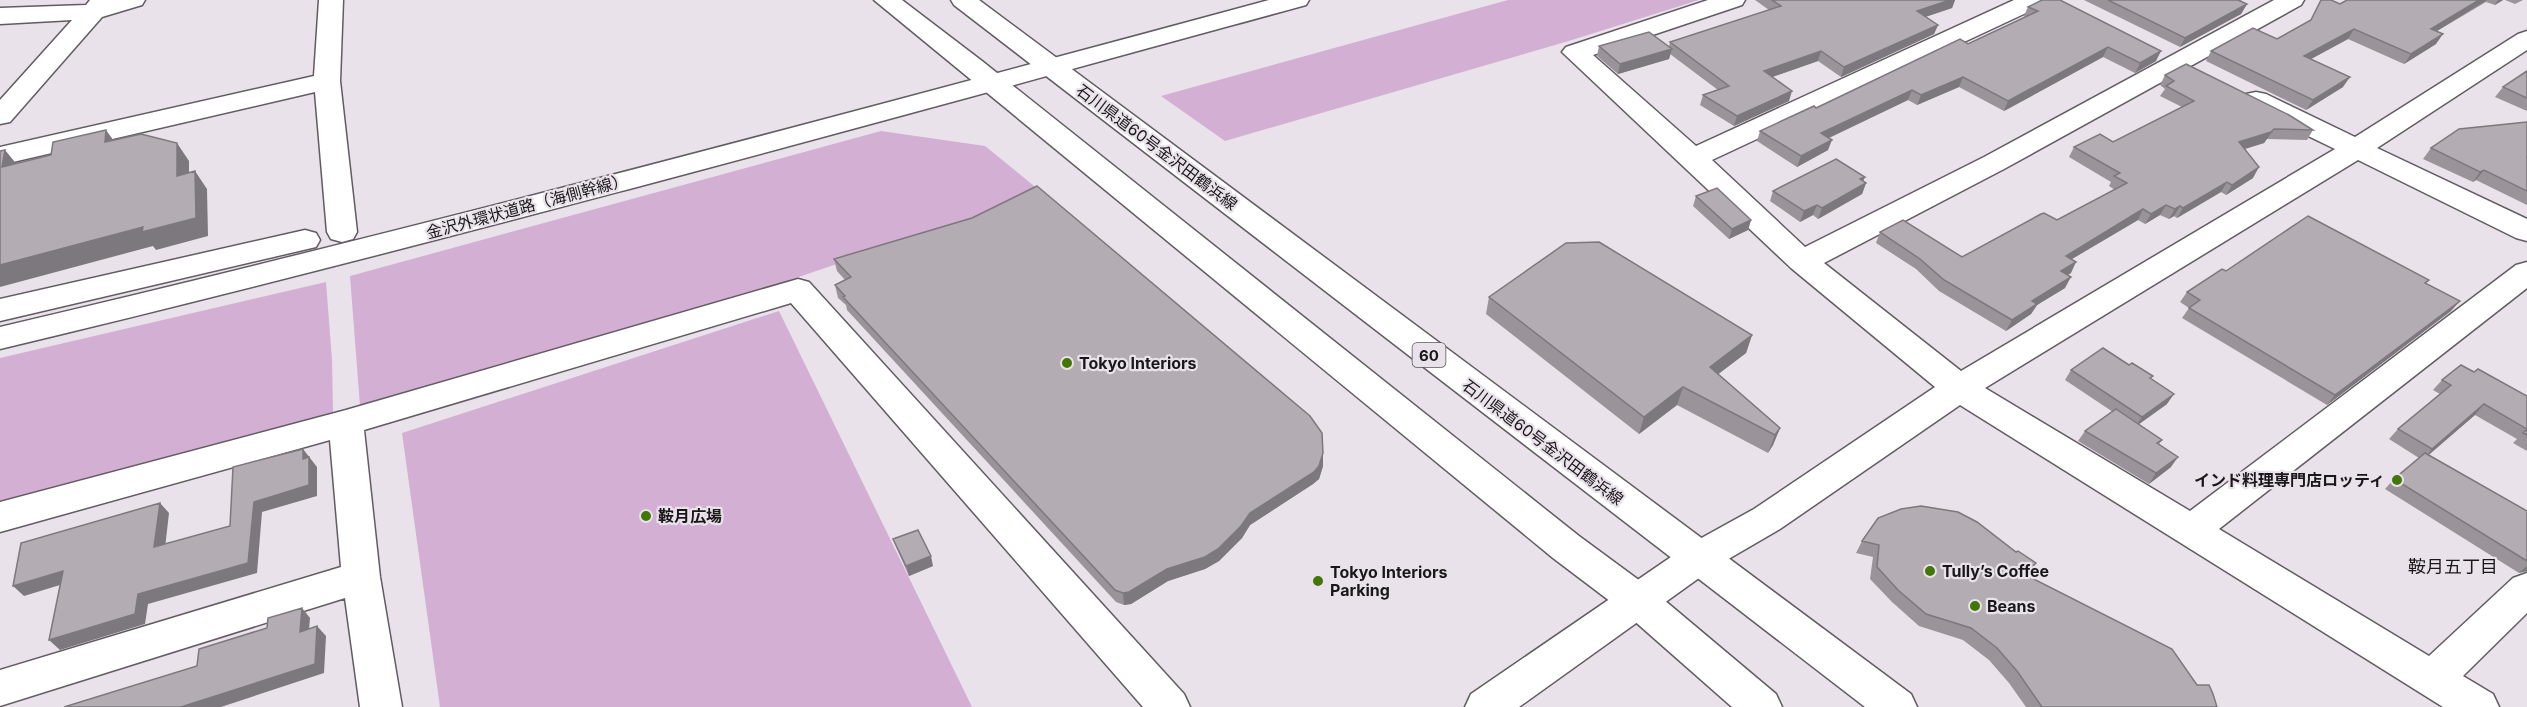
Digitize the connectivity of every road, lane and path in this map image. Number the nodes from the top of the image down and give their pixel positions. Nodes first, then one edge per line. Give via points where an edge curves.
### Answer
1 (133, 0) edge
2 (331, 0) edge
3 (886, 0) edge
4 (963, 0) edge
5 (1221, 0) edge
6 (1297, 0) edge
7 (1733, 0) edge
8 (2034, 0) edge
9 (2292, 0) edge
10 (99, 6) edge
11 (0, 16) edge
12 (2527, 39) edge
13 (2150, 46) edge
14 (1041, 59) junction
15 (2180, 62) junction
16 (983, 75) junction
17 (327, 81) junction
18 (0, 116) edge
19 (2356, 149) junction
20 (0, 156) edge
21 (1693, 158) junction
22 (2527, 231) edge
23 (342, 232) junction
24 (1802, 261) junction
25 (2527, 272) edge
26 (0, 310) edge
27 (0, 338) edge
28 (1959, 388) junction
29 (346, 423) junction
30 (0, 517) edge
31 (2192, 530) junction
32 (1700, 557) junction
33 (361, 577) junction
34 (2527, 589) edge
35 (1637, 600) junction
36 (2432, 679) junction
37 (0, 688) edge
38 (381, 707) edge
39 (1170, 707) edge
40 (1486, 707) edge
41 (1761, 707) edge
42 (1896, 707) edge
43 (2478, 707) edge

1 - 10 street
2 - 17 street
3 - 16 street
4 - 14 street, 石川県道60号金沢田鶴浜線 / 60
5 - 14 street
6 - 14 street
7 - 21 street via 1575,52
8 - 21 street
9 - 15 street
10 - 11 street
10 - 18 street
12 - 19 street
13 - 15 street
14 - 16 street, 金沢外環状道路（海側幹線）
14 - 32 street, 石川県道60号金沢田鶴浜線 / 60
15 - 19 street
15 - 24 street
16 - 23 street, 金沢外環状道路（海側幹線）
16 - 27 street, 金沢外環状道路（海側幹線） via 198,291
16 - 35 street via 1566,547
17 - 20 street
17 - 23 street
19 - 22 street
19 - 28 street
21 - 24 street
23 - 26 street, 金沢外環状道路（海側幹線）
24 - 28 street
25 - 31 street
28 - 31 street
28 - 32 street via 1767,519
29 - 30 street
29 - 33 street
29 - 39 street via 798,290
31 - 36 street
32 - 35 street
32 - 42 street, 石川県道60号金沢田鶴浜線 / 60
33 - 37 street
33 - 38 street
34 - 36 street
35 - 40 street
35 - 41 street
36 - 43 street

